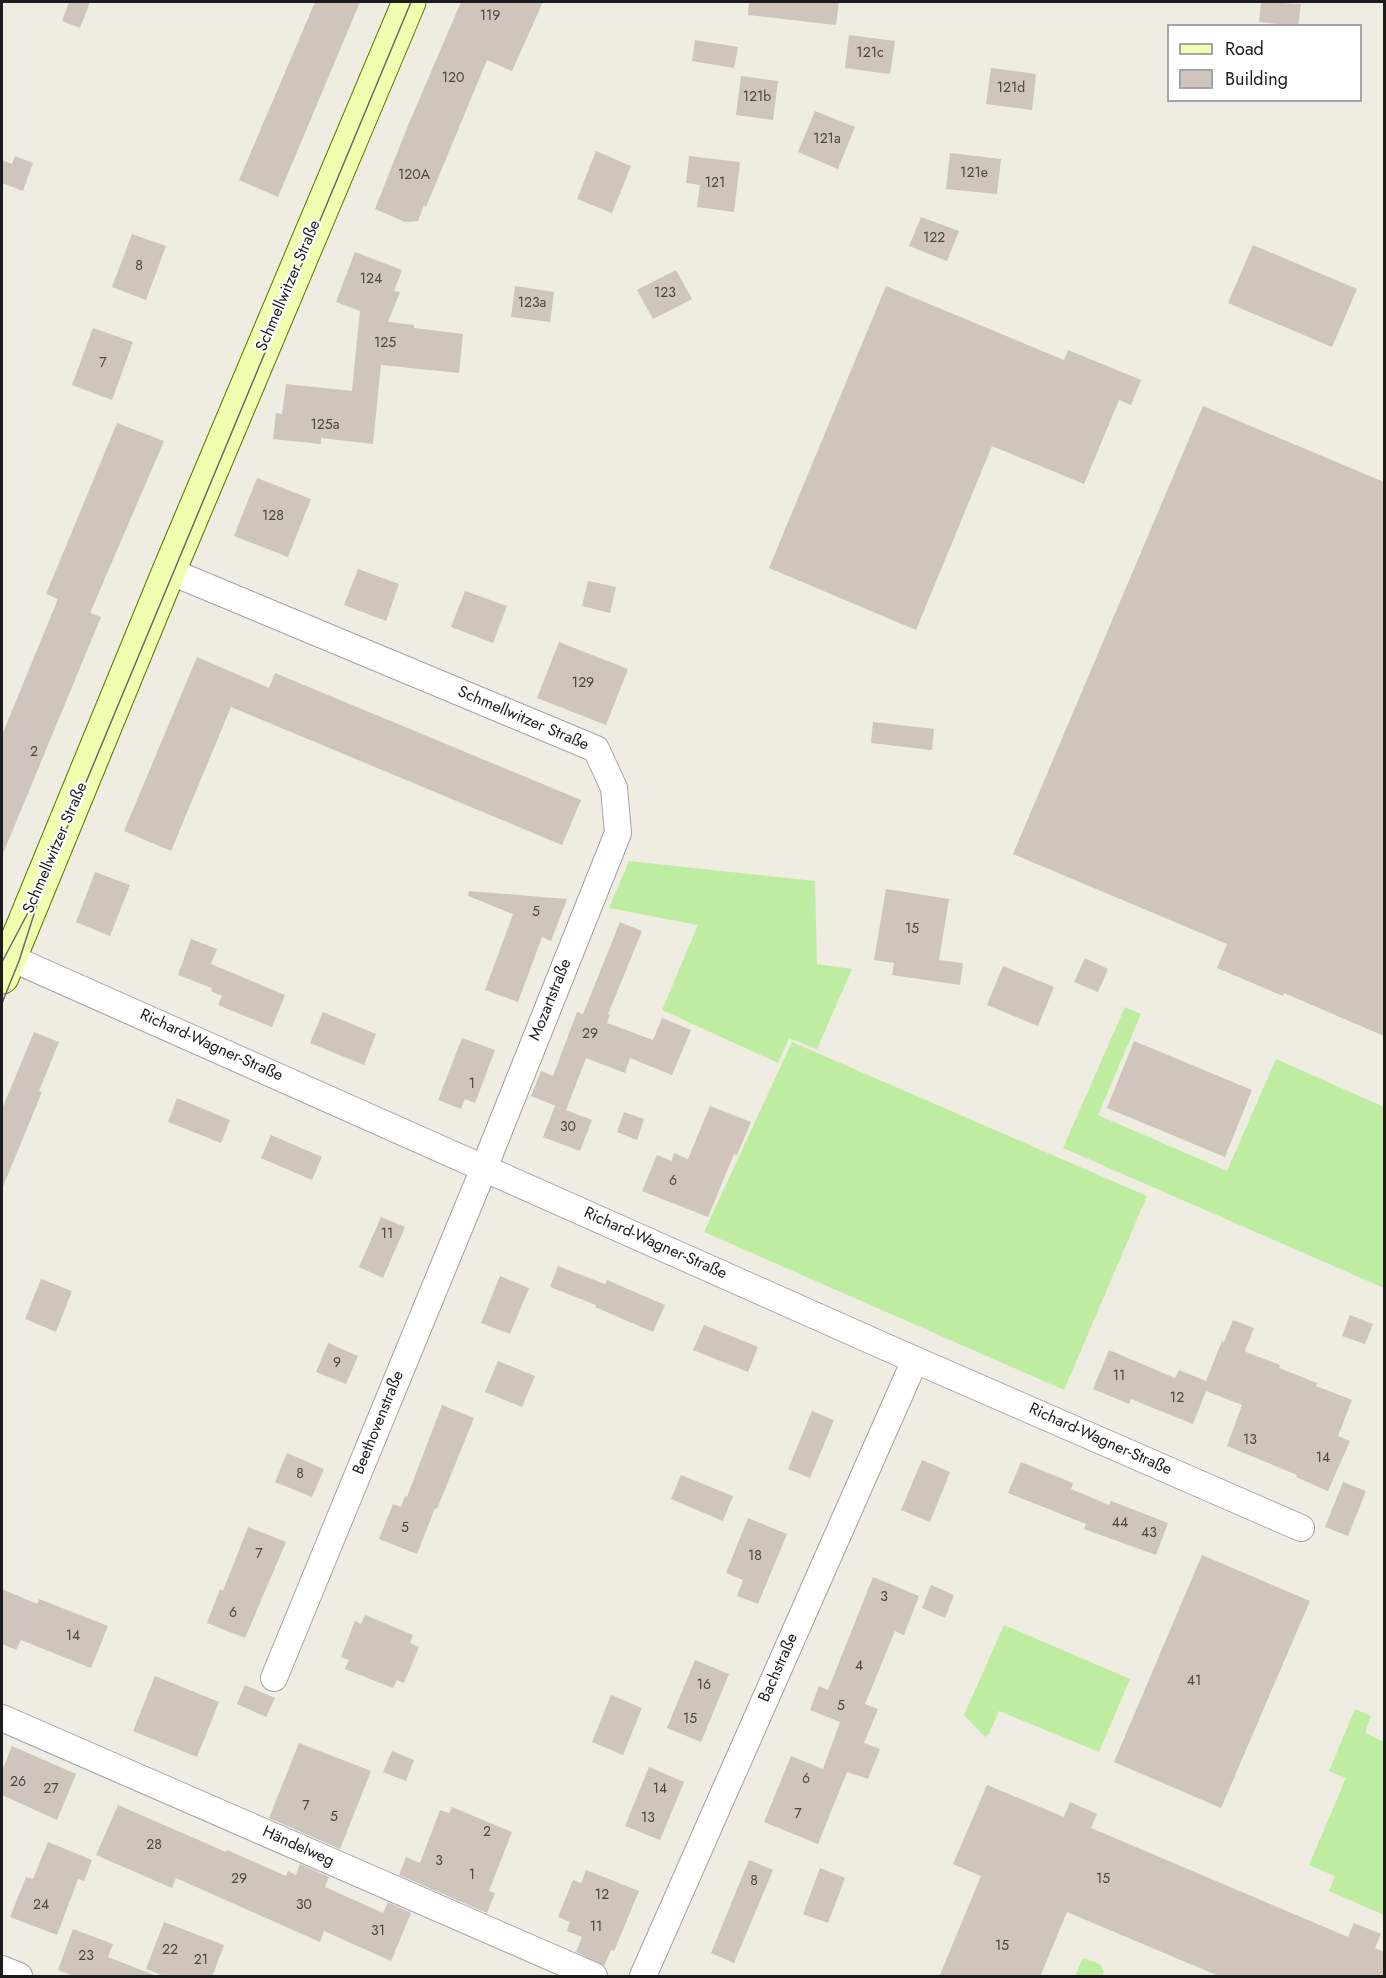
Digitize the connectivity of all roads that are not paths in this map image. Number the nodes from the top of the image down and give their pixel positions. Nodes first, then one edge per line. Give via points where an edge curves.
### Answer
1 (410, 2) edge
2 (169, 571) junction
3 (618, 833) joint
4 (4, 963) edge
5 (484, 1168) junction
6 (915, 1360) junction
7 (1301, 1528) dead end
8 (274, 1678) dead end
9 (2, 1718) edge
10 (2, 1969) edge
11 (19, 1977) edge
12 (594, 1977) edge
13 (643, 1977) edge

1 - 2 street, Schmellwitzer Straße
2 - 3 street, Schmellwitzer Straße via 596,749 614,788
2 - 4 street, Schmellwitzer Straße
3 - 5 street, Mozartstraße
4 - 5 street, Richard-Wagner-Straße
5 - 6 street, Richard-Wagner-Straße
5 - 8 street, Beethovenstraße
6 - 7 street, Richard-Wagner-Straße
6 - 13 street, Bachstraße
9 - 12 street, Händelweg
10 - 11 street

